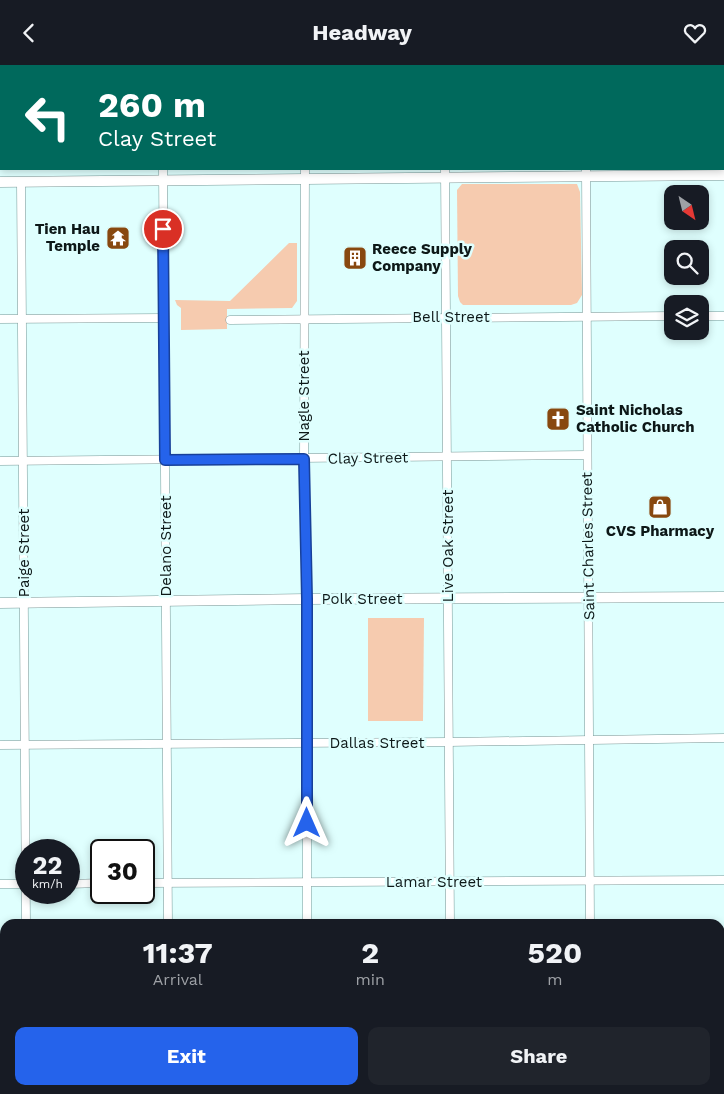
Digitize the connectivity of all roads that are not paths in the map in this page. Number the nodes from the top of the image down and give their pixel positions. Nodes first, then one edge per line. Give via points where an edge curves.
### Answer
1 (586, 172) edge
2 (305, 173) edge
3 (445, 173) edge
4 (163, 174) edge
5 (724, 175) edge
6 (0, 182) edge
7 (21, 182) junction
8 (585, 316) junction
9 (664, 316) edge
10 (709, 316) edge
11 (724, 316) edge
12 (446, 317) junction
13 (164, 318) junction
14 (304, 318) junction
15 (0, 319) edge
16 (22, 319) junction
17 (230, 320) dead end
18 (587, 455) junction
19 (447, 457) junction
20 (304, 459) junction
21 (23, 460) junction
22 (165, 460) junction
23 (0, 461) edge
24 (724, 597) edge
25 (448, 598) junction
26 (589, 598) junction
27 (307, 599) junction
28 (166, 601) junction
29 (0, 603) edge
30 (24, 603) junction
31 (724, 738) edge
32 (589, 740) junction
33 (449, 742) junction
34 (307, 743) junction
35 (0, 745) edge
36 (25, 745) junction
37 (167, 745) junction
38 (26, 839) edge
39 (724, 880) edge
40 (590, 881) junction
41 (307, 882) junction
42 (450, 882) junction
43 (155, 883) edge
44 (168, 883) junction
45 (0, 884) edge
46 (15, 884) edge
47 (26, 904) edge
48 (26, 919) edge
49 (168, 919) edge
50 (307, 919) edge
51 (450, 919) edge
52 (590, 919) edge

1 - 3 main road
1 - 5 main road
1 - 8 street, Saint Charles Street
2 - 3 main road
2 - 4 main road
2 - 14 street, Nagle Street
3 - 12 street, Live Oak Street
4 - 7 main road
4 - 13 street, Delano Street
6 - 7 main road
7 - 16 street, Paige Street
8 - 9 street, Bell Street
8 - 12 street, Bell Street
8 - 18 street, Saint Charles Street
10 - 11 street
12 - 14 street, Bell Street
12 - 19 street, Live Oak Street
13 - 16 street
13 - 22 street, Delano Street
14 - 17 street, Bell Street
14 - 20 street, Nagle Street
15 - 16 street
16 - 21 street, Paige Street
18 - 19 street, Clay Street
18 - 26 street, Saint Charles Street
19 - 20 street, Clay Street
19 - 25 street, Live Oak Street
20 - 22 street, Clay Street
20 - 27 street, Nagle Street
21 - 22 street, Clay Street
21 - 23 street, Clay Street
21 - 30 street, Paige Street
22 - 28 street, Delano Street
24 - 26 main road, Polk Street
25 - 26 main road, Polk Street
25 - 27 main road, Polk Street
25 - 33 street, Live Oak Street
26 - 32 street, Saint Charles Street
27 - 28 main road, Polk Street
27 - 34 street, Nagle Street
28 - 30 main road, Polk Street
28 - 37 street, Delano Street
29 - 30 main road, Polk Street
30 - 36 street, Paige Street
31 - 32 street, Dallas Street
32 - 33 street, Dallas Street
32 - 40 street, Saint Charles Street
33 - 34 street, Dallas Street
33 - 42 street, Live Oak Street
34 - 37 street, Dallas Street
34 - 41 street, Nagle Street
35 - 36 street, Dallas Street
36 - 37 street, Dallas Street
36 - 38 street, Paige Street
37 - 44 street, Delano Street
39 - 40 street, Lamar Street
40 - 42 street, Lamar Street
40 - 52 street, Saint Charles Street
41 - 42 street, Lamar Street
41 - 44 street, Lamar Street
41 - 50 street, Nagle Street
42 - 51 street, Live Oak Street
43 - 44 street, Lamar Street
44 - 49 street, Delano Street
45 - 46 street
47 - 48 street, Paige Street

